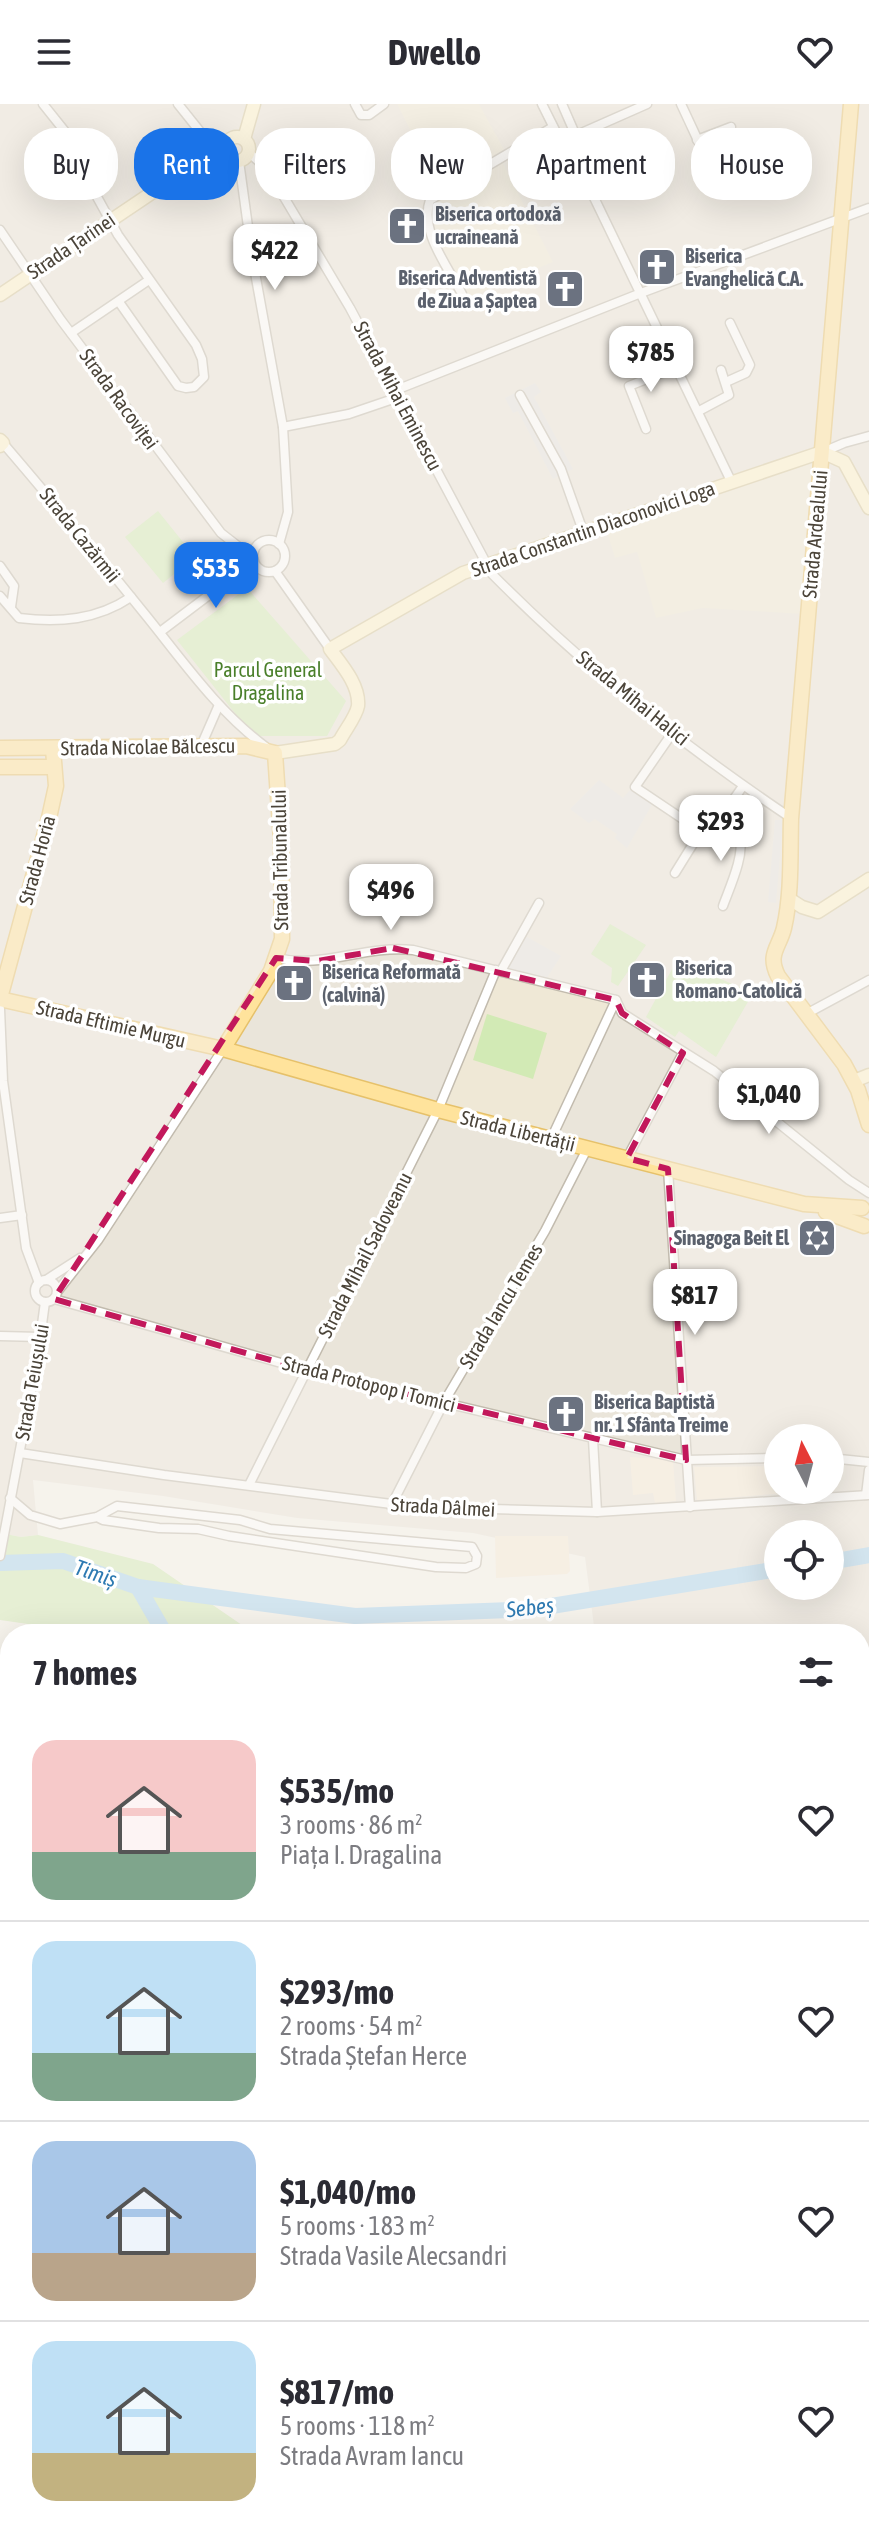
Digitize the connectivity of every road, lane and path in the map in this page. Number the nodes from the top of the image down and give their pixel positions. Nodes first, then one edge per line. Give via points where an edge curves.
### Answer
1 (44, 104) edge
2 (178, 104) edge
3 (254, 104) edge
4 (355, 104) edge
5 (384, 104) edge
6 (542, 104) edge
7 (562, 104) edge
8 (647, 104) edge
9 (681, 104) edge
10 (851, 104) edge
11 (553, 127) joint
12 (200, 128) edge
13 (572, 128) edge
14 (594, 128) edge
15 (692, 128) edge
16 (239, 139) edge
17 (244, 139) junction
18 (244, 157) junction
19 (239, 158) edge
20 (141, 200) edge
21 (596, 200) edge
22 (869, 208) edge
23 (841, 219) junction
24 (110, 220) junction
25 (0, 230) edge
26 (30, 274) junction
27 (149, 280) junction
28 (641, 293) junction
29 (462, 294) dead end
30 (0, 295) edge
31 (119, 302) junction
32 (730, 323) dead end
33 (71, 333) junction
34 (677, 367) junction
35 (721, 370) dead end
36 (726, 382) junction
37 (398, 393) junction
38 (520, 395) dead end
39 (699, 411) junction
40 (283, 427) junction
41 (646, 429) dead end
42 (869, 436) edge
43 (1, 443) edge
44 (822, 452) junction
45 (731, 481) junction
46 (869, 508) edge
47 (583, 531) junction
48 (279, 544) junction
49 (254, 556) junction
50 (486, 564) junction
51 (0, 566) edge
52 (275, 571) junction
53 (0, 596) edge
54 (131, 597) junction
55 (11, 607) junction
56 (160, 632) junction
57 (330, 649) junction
58 (218, 707) junction
59 (673, 732) junction
60 (340, 740) joint
61 (201, 746) junction
62 (0, 748) edge
63 (53, 749) junction
64 (275, 753) junction
65 (0, 767) edge
66 (53, 767) junction
67 (743, 786) junction
68 (720, 818) junction
69 (791, 819) junction
70 (704, 833) junction
71 (675, 873) dead end
72 (869, 879) edge
73 (788, 898) junction
74 (539, 903) dead end
75 (723, 906) dead end
76 (276, 958) junction
77 (499, 971) junction
78 (869, 980) edge
79 (0, 998) edge
80 (616, 1000) junction
81 (0, 1009) edge
82 (806, 1014) junction
83 (223, 1049) junction
84 (683, 1053) junction
85 (869, 1075) edge
86 (854, 1081) junction
87 (438, 1110) junction
88 (869, 1125) edge
89 (551, 1140) junction
90 (587, 1149) junction
91 (627, 1158) junction
92 (668, 1169) junction
93 (869, 1193) edge
94 (866, 1204) edge
95 (815, 1206) junction
96 (22, 1215) junction
97 (0, 1218) edge
98 (867, 1228) edge
99 (88, 1253) junction
100 (42, 1282) junction
101 (52, 1298) junction
102 (0, 1336) edge
103 (41, 1337) junction
104 (306, 1370) junction
105 (444, 1402) junction
106 (593, 1439) junction
107 (20, 1453) junction
108 (764, 1458) edge
109 (844, 1459) edge
110 (686, 1460) junction
111 (869, 1462) edge
112 (869, 1470) edge
113 (249, 1485) junction
114 (867, 1495) edge
115 (10, 1498) junction
116 (391, 1506) junction
117 (690, 1507) junction
118 (597, 1512) junction
119 (97, 1517) junction
120 (0, 1556) edge

1 - 24 street via 71,139
2 - 12 street
3 - 17 street
4 - 5 street via 361,115
6 - 11 street
7 - 13 street
8 - 14 street
9 - 15 street
10 - 23 main road, Strada Ardealului
11 - 29 street via 430,200 425,214 429,231
16 - 17 street
17 - 18 street via 249,145
18 - 19 street
18 - 37 street, Strada Mihai Eminescu via 262,164 281,192
18 - 40 street via 252,256
20 - 24 street, Strada Țarinei
21 - 28 street
22 - 23 street
23 - 28 street
23 - 44 main road, Strada Ardealului
24 - 26 street, Strada Țarinei
24 - 27 street
25 - 26 street, Strada Racoviței
26 - 30 street, Strada Țarinei
26 - 33 street, Strada Racoviței
27 - 31 street
27 - 31 street via 196,345 204,370 199,383 178,386
28 - 34 street
28 - 37 street
31 - 33 street
32 - 36 street via 750,365 746,373
33 - 49 street, Strada Racoviței via 221,533
34 - 39 street
34 - 41 street via 629,386
35 - 36 street
36 - 39 street via 729,395
37 - 40 street via 349,414
37 - 50 street, Strada Mihai Eminescu
38 - 47 street via 561,469
39 - 45 street
40 - 48 street via 288,512
42 - 44 street
43 - 54 street, Strada Cazărmii
44 - 45 street, Strada Constantin Diaconovici Loga
44 - 46 street via 844,462
44 - 69 main road, Strada Ardealului
45 - 47 street, Strada Constantin Diaconovici Loga
47 - 50 street, Strada Constantin Diaconovici Loga
48 - 49 street via 264,541
48 - 52 street via 284,561
49 - 52 street, Strada Racoviței via 265,572
49 - 56 street
50 - 57 street, Strada Constantin Diaconovici Loga
50 - 59 street, Strada Mihai Halici via 525,607
51 - 55 street via 14,586
52 - 57 street, Strada Racoviței
53 - 55 street
54 - 55 street via 103,613 74,618 19,618
54 - 56 street, Strada Cazărmii
56 - 58 street, Strada Cazărmii
57 - 60 street, Strada Racoviței via 354,688 358,707
58 - 61 street
58 - 64 street, Strada Cazărmii
59 - 67 street, Strada Mihai Halici
59 - 70 street via 635,787
60 - 64 street, Strada Nicolae Bălcescu
61 - 63 main road, Strada Nicolae Bălcescu
61 - 64 main road, Strada Nicolae Bălcescu via 246,746
62 - 63 main road, Strada Nicolae Bălcescu
63 - 66 main road, Strada Horia
64 - 76 main road, Strada Tribunalului via 283,923
65 - 66 main road, Strada Nicolae Bălcescu
66 - 79 main road, Strada Horia via 56,786 49,818
67 - 68 street
67 - 69 street, Strada Mihai Halici
68 - 70 street
68 - 75 street via 741,841
69 - 73 main road, Strada Ardealului
70 - 71 street
72 - 73 street via 818,912
73 - 82 main road, Strada Ardealului via 773,961
74 - 77 street, Strada Mihail Sadoveanu
76 - 77 street via 318,961 393,948
76 - 83 main road, Strada Tribunalului
77 - 80 street
77 - 87 street, Strada Mihail Sadoveanu
78 - 82 street
79 - 83 main road, Strada Eftimie Murgu
80 - 84 street via 622,1013
80 - 89 street
81 - 96 street via 3,1081
82 - 86 main road
83 - 87 main road, Strada Libertății
83 - 99 street
84 - 91 street
84 - 93 street via 714,1071
85 - 86 street
86 - 88 main road
87 - 89 main road, Strada Libertății
87 - 104 street, Strada Mihail Sadoveanu
89 - 90 main road, Strada Libertății
90 - 91 main road, Strada Libertății
90 - 105 street, Strada Iancu Temes
91 - 92 main road, Strada Libertății
92 - 95 main road, Strada Libertății
92 - 110 street
94 - 95 main road, Strada Libertății
94 - 98 main road via 860,1217
95 - 98 main road, Strada Libertății
96 - 97 street
96 - 100 street via 28,1259
99 - 100 street
99 - 101 street
100 - 101 street via 54,1284
100 - 101 street via 37,1296
101 - 103 street, Strada Teiușului
101 - 104 street, Strada Protopop I Tomici
102 - 103 street
103 - 107 street, Strada Teiușului
104 - 105 street, Strada Protopop I Tomici
104 - 113 street, Strada Mihail Sadoveanu
105 - 106 street, Strada Protopop I Tomici
105 - 116 street, Strada Iancu Temes
106 - 110 street, Strada Protopop I Tomici
106 - 118 street
107 - 113 street, Strada Dâlmei
107 - 115 street, Strada Teiușului
108 - 110 street, Strada Protopop I Tomici
109 - 111 street
110 - 117 street
112 - 114 street
113 - 116 street, Strada Dâlmei
114 - 117 street, Strada Dâlmei
115 - 119 street via 30,1515 60,1524
115 - 120 street, Strada Teiușului
116 - 118 street, Strada Dâlmei
117 - 118 street, Strada Dâlmei
119 - 119 street via 117,1506 240,1520 270,1529 472,1547 477,1556 476,1564 466,1568 436,1567

